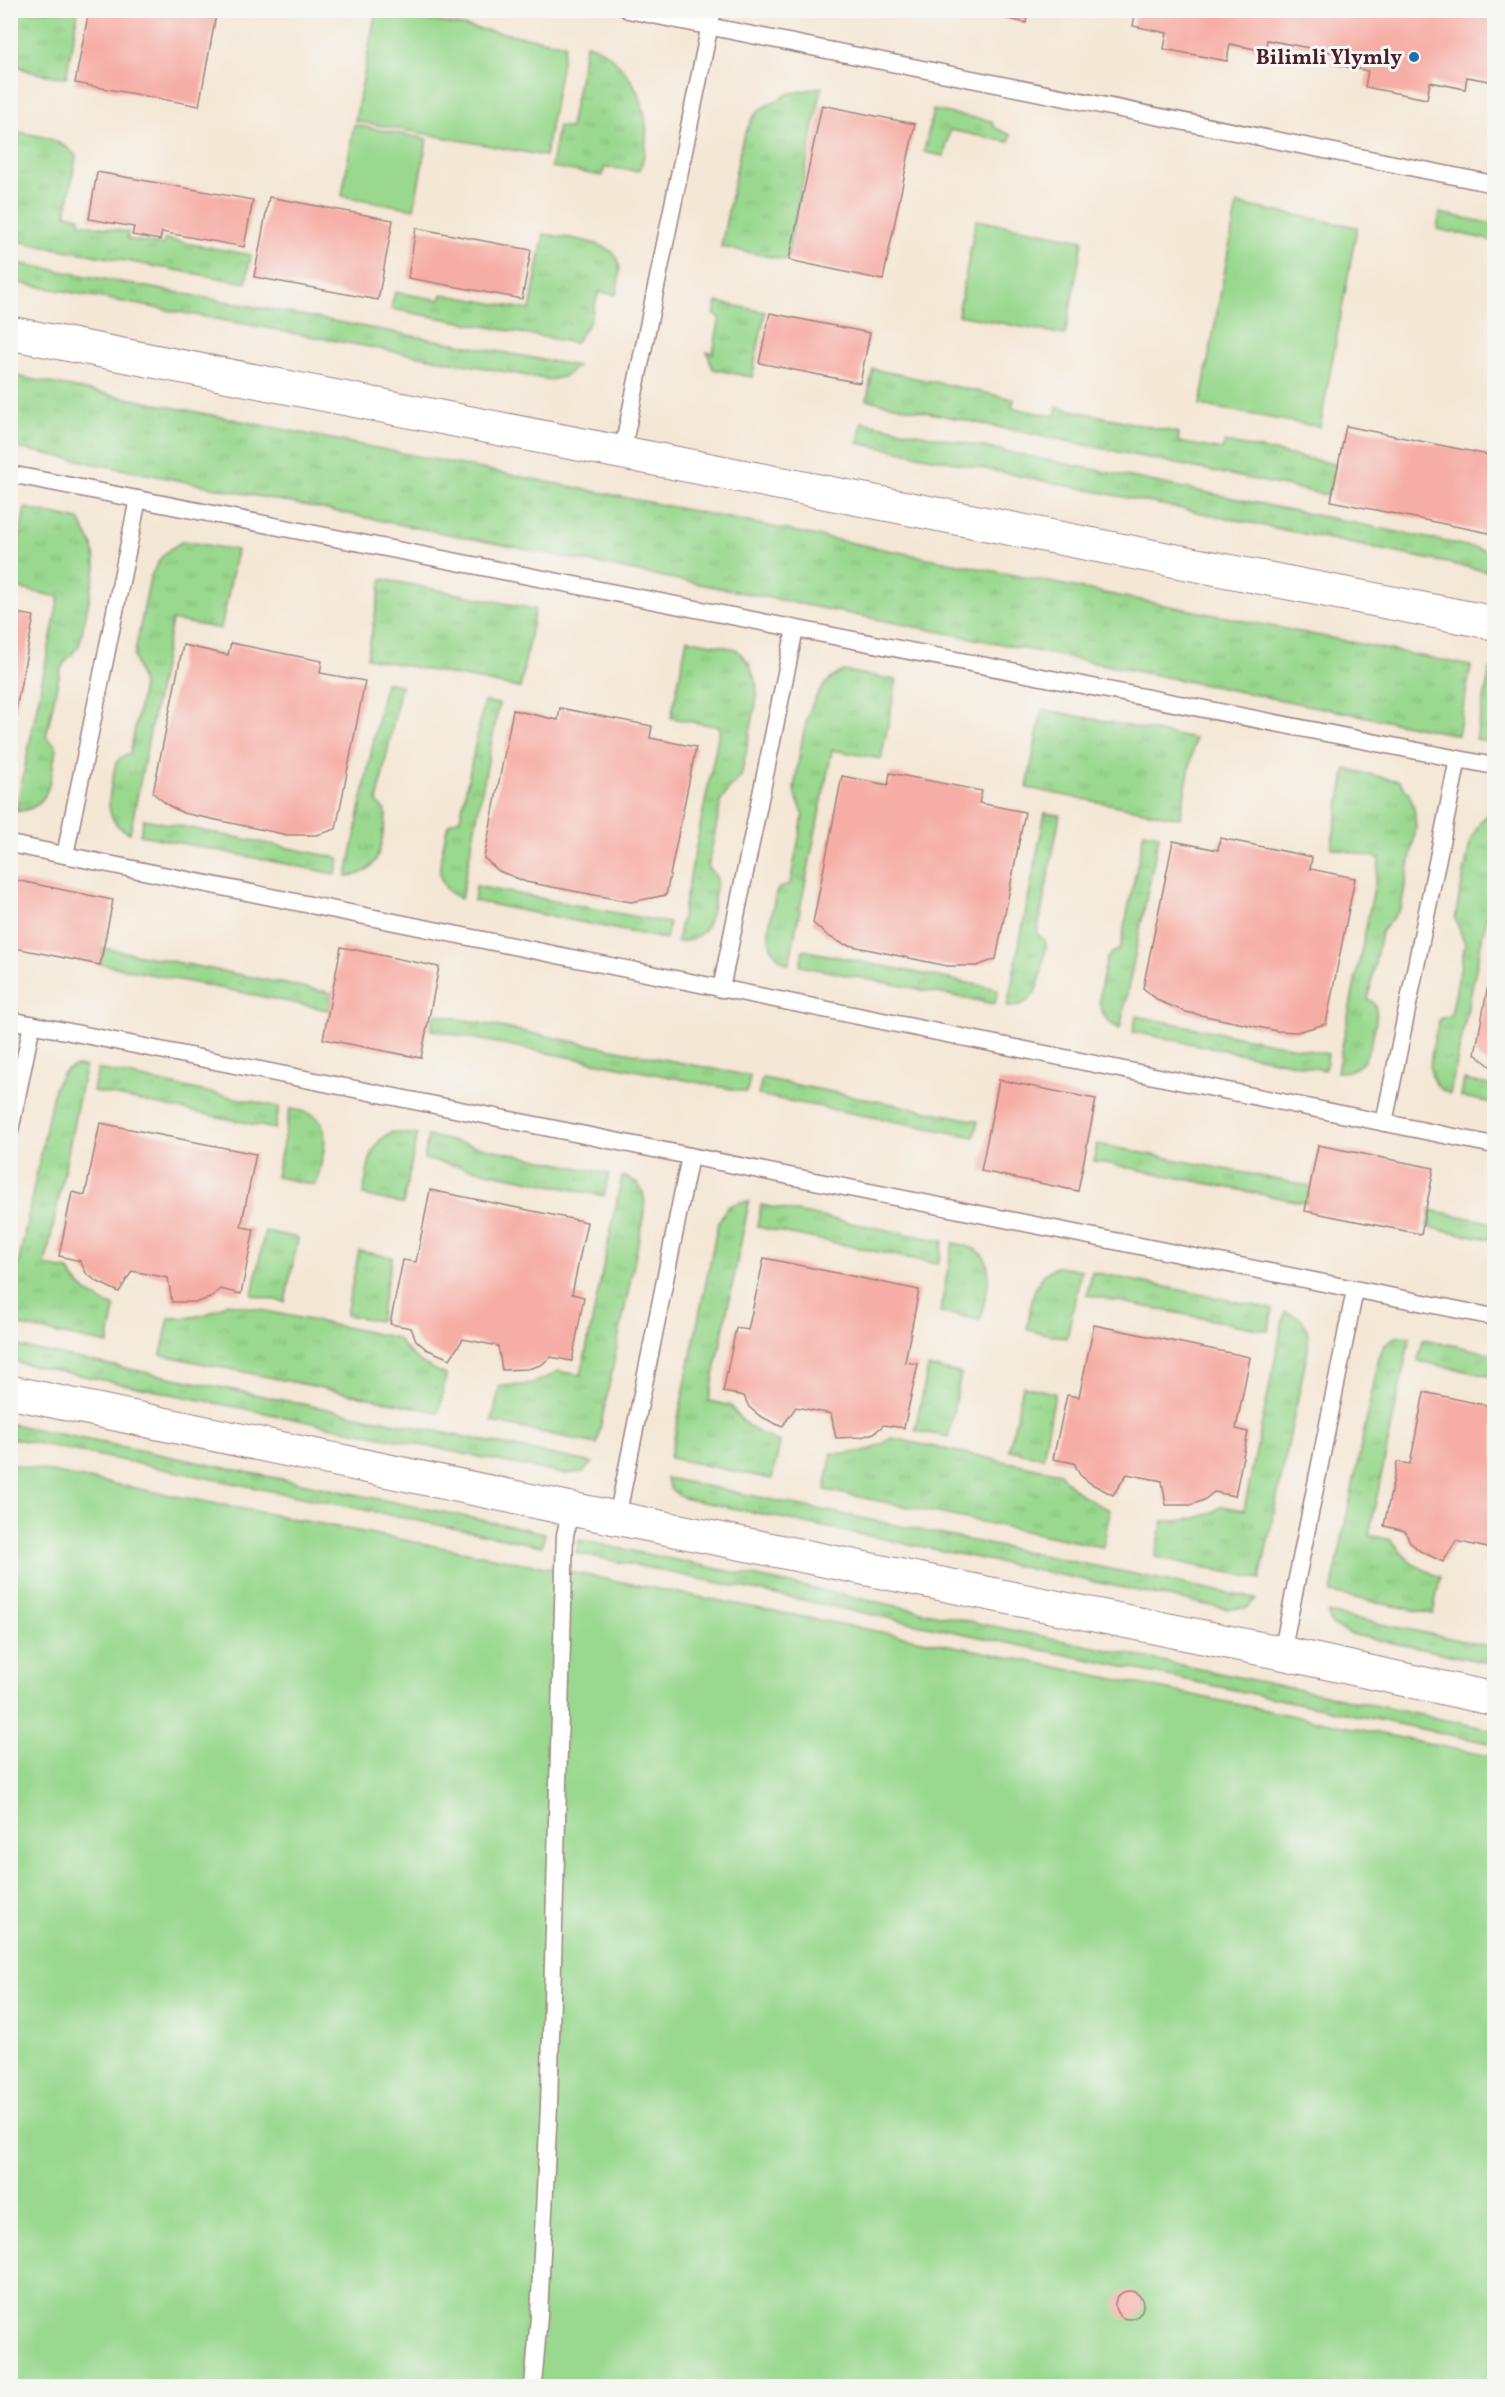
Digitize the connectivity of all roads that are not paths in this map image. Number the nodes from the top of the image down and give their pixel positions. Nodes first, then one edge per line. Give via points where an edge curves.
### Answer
1 (628, 10) edge
2 (711, 19) edge
3 (1494, 184) edge
4 (10, 333) edge
5 (622, 453) junction
6 (10, 474) edge
7 (138, 499) junction
8 (1494, 623) edge
9 (795, 629) junction
10 (1458, 759) junction
11 (1494, 766) edge
12 (10, 844) edge
13 (65, 855) junction
14 (721, 989) junction
15 (10, 1020) edge
16 (32, 1024) junction
17 (1384, 1123) junction
18 (10, 1131) edge
19 (1494, 1145) edge
20 (690, 1156) junction
21 (1355, 1290) junction
22 (1494, 1317) edge
23 (10, 1392) edge
24 (571, 1509) junction
25 (618, 1518) junction
26 (1282, 1653) junction
27 (1494, 1699) edge
28 (533, 2386) edge

1 - 2 lane
2 - 3 lane
2 - 5 lane
4 - 5 street
5 - 8 street
6 - 7 lane
7 - 9 lane
7 - 13 lane
9 - 10 lane
9 - 14 lane
10 - 11 lane
10 - 17 lane
12 - 13 lane
13 - 14 lane
14 - 17 lane
15 - 16 lane
16 - 18 lane
16 - 20 lane
17 - 19 lane
20 - 21 lane
20 - 25 lane
21 - 22 lane
21 - 26 lane
23 - 24 street
24 - 25 street
24 - 28 lane via 565,1535 549,2106
25 - 26 street
26 - 27 street

